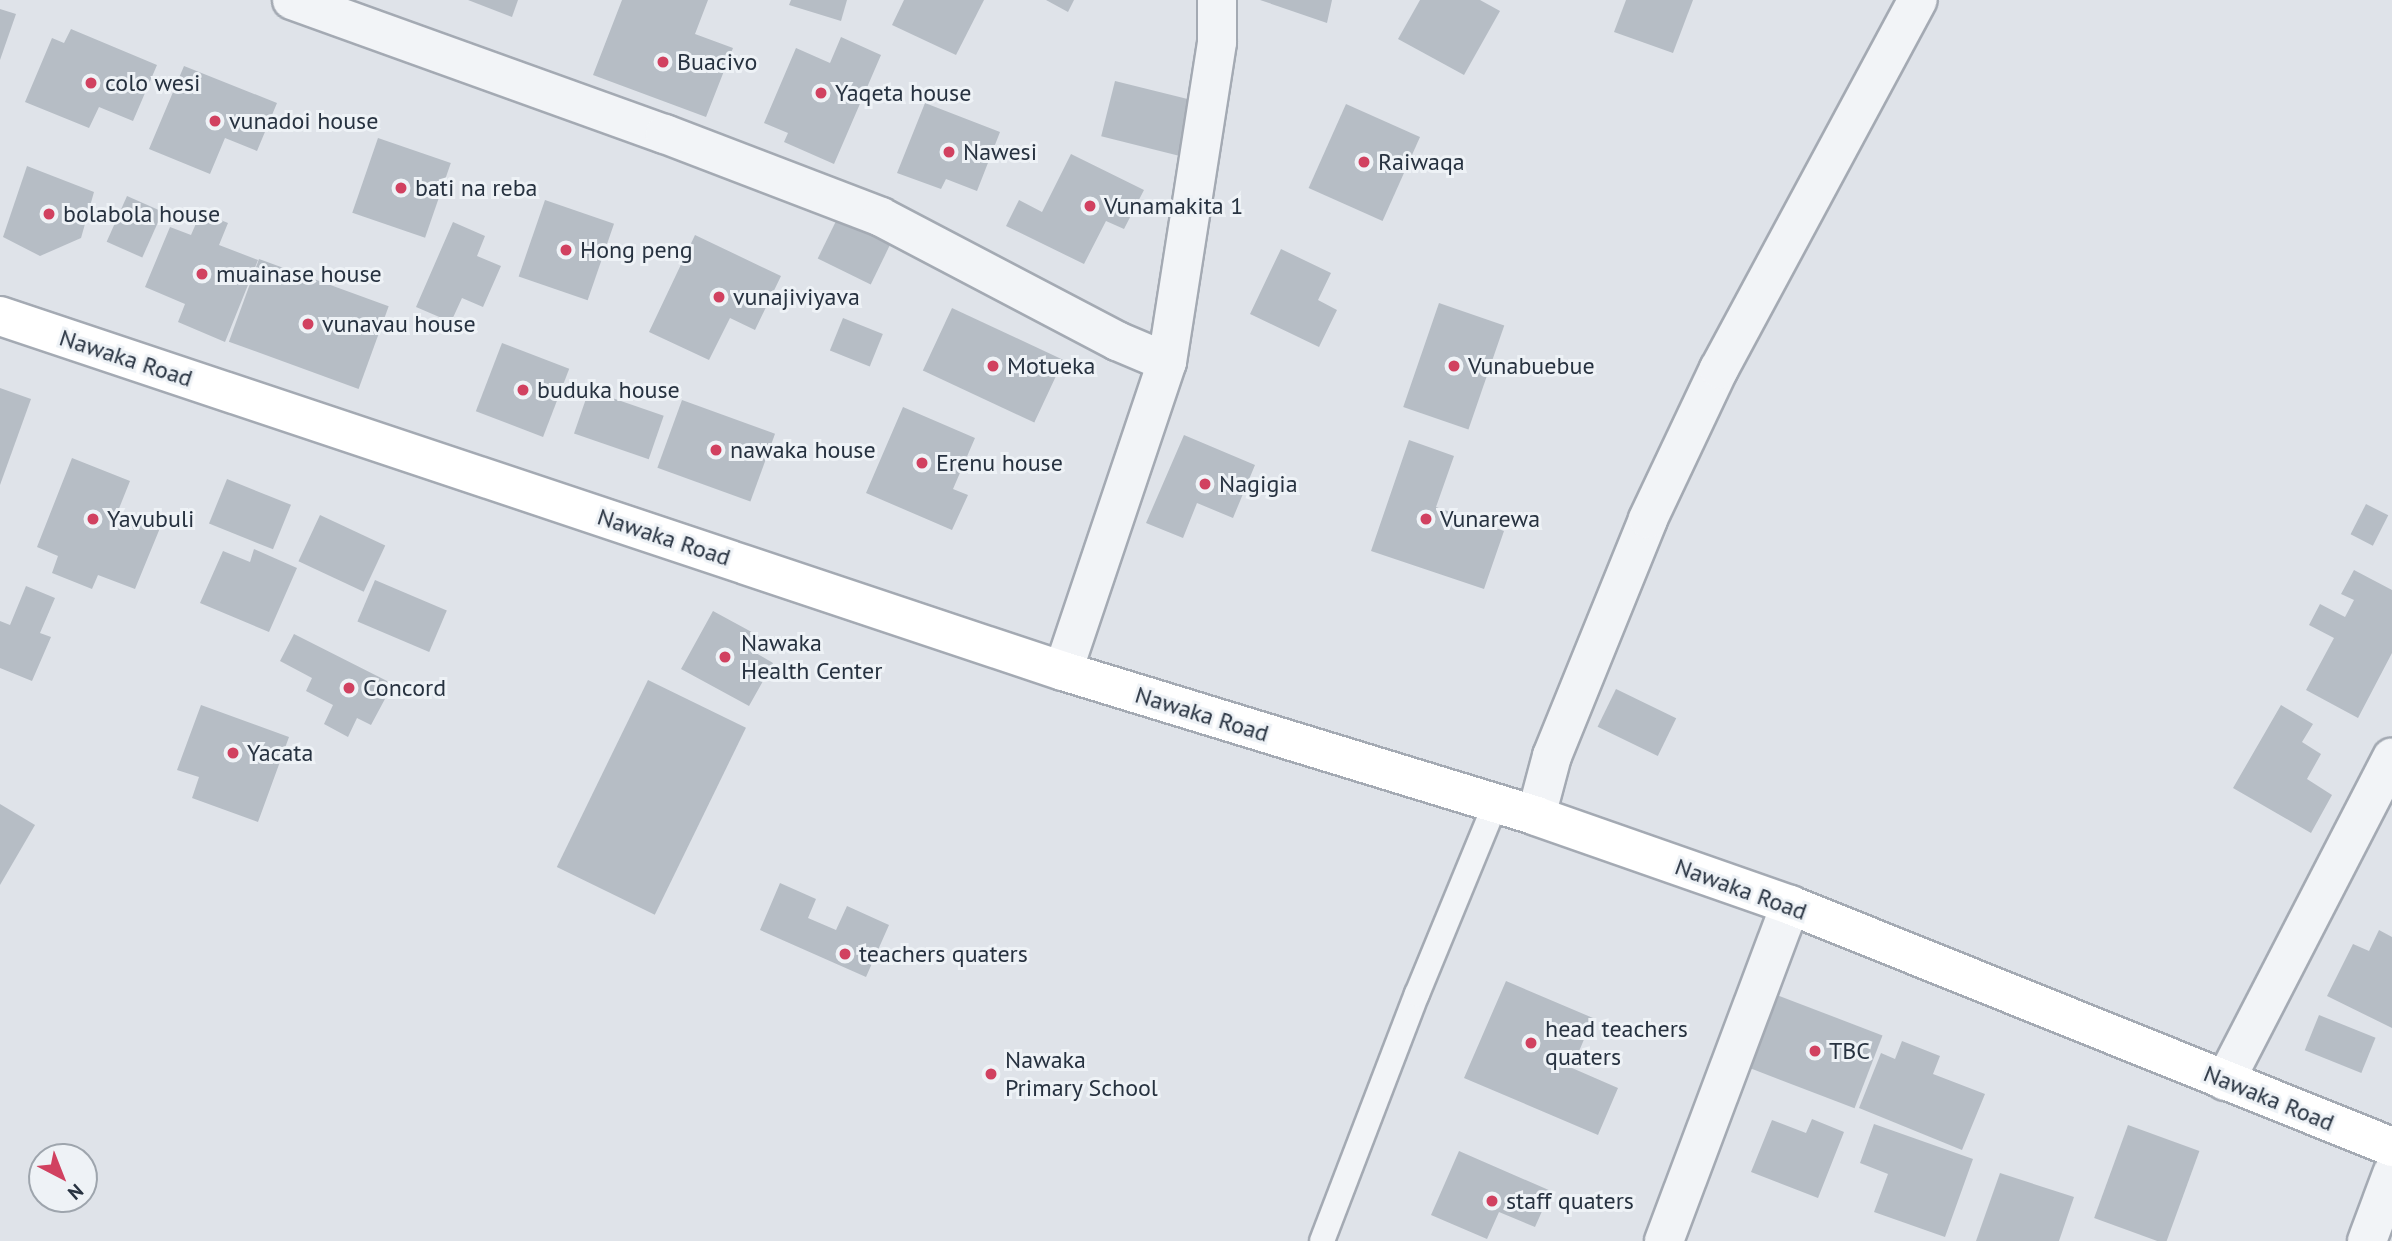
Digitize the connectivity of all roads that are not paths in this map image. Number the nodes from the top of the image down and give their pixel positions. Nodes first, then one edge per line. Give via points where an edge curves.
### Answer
1 (292, 0) edge
2 (1217, 0) edge
3 (1918, 0) edge
4 (0, 316) edge
5 (1167, 362) junction
6 (1063, 671) junction
7 (2392, 758) edge
8 (1495, 805) junction
9 (1536, 816) junction
10 (1790, 905) junction
11 (2225, 1081) junction
12 (2392, 1147) edge
13 (2392, 1174) edge
14 (1322, 1241) edge
15 (1664, 1241) edge
16 (2367, 1241) edge

1 - 5 street via 881,217 1117,341
2 - 5 street via 1217,42
3 - 9 street via 1719,369 1648,519 1552,755
4 - 6 street, Nawaka Road
5 - 6 street
6 - 8 street, Nawaka Road
7 - 11 street
8 - 9 street, Nawaka Road
8 - 14 lane
9 - 10 street, Nawaka Road
10 - 11 street, Nawaka Road
10 - 15 street
11 - 12 street, Nawaka Road
13 - 16 street

